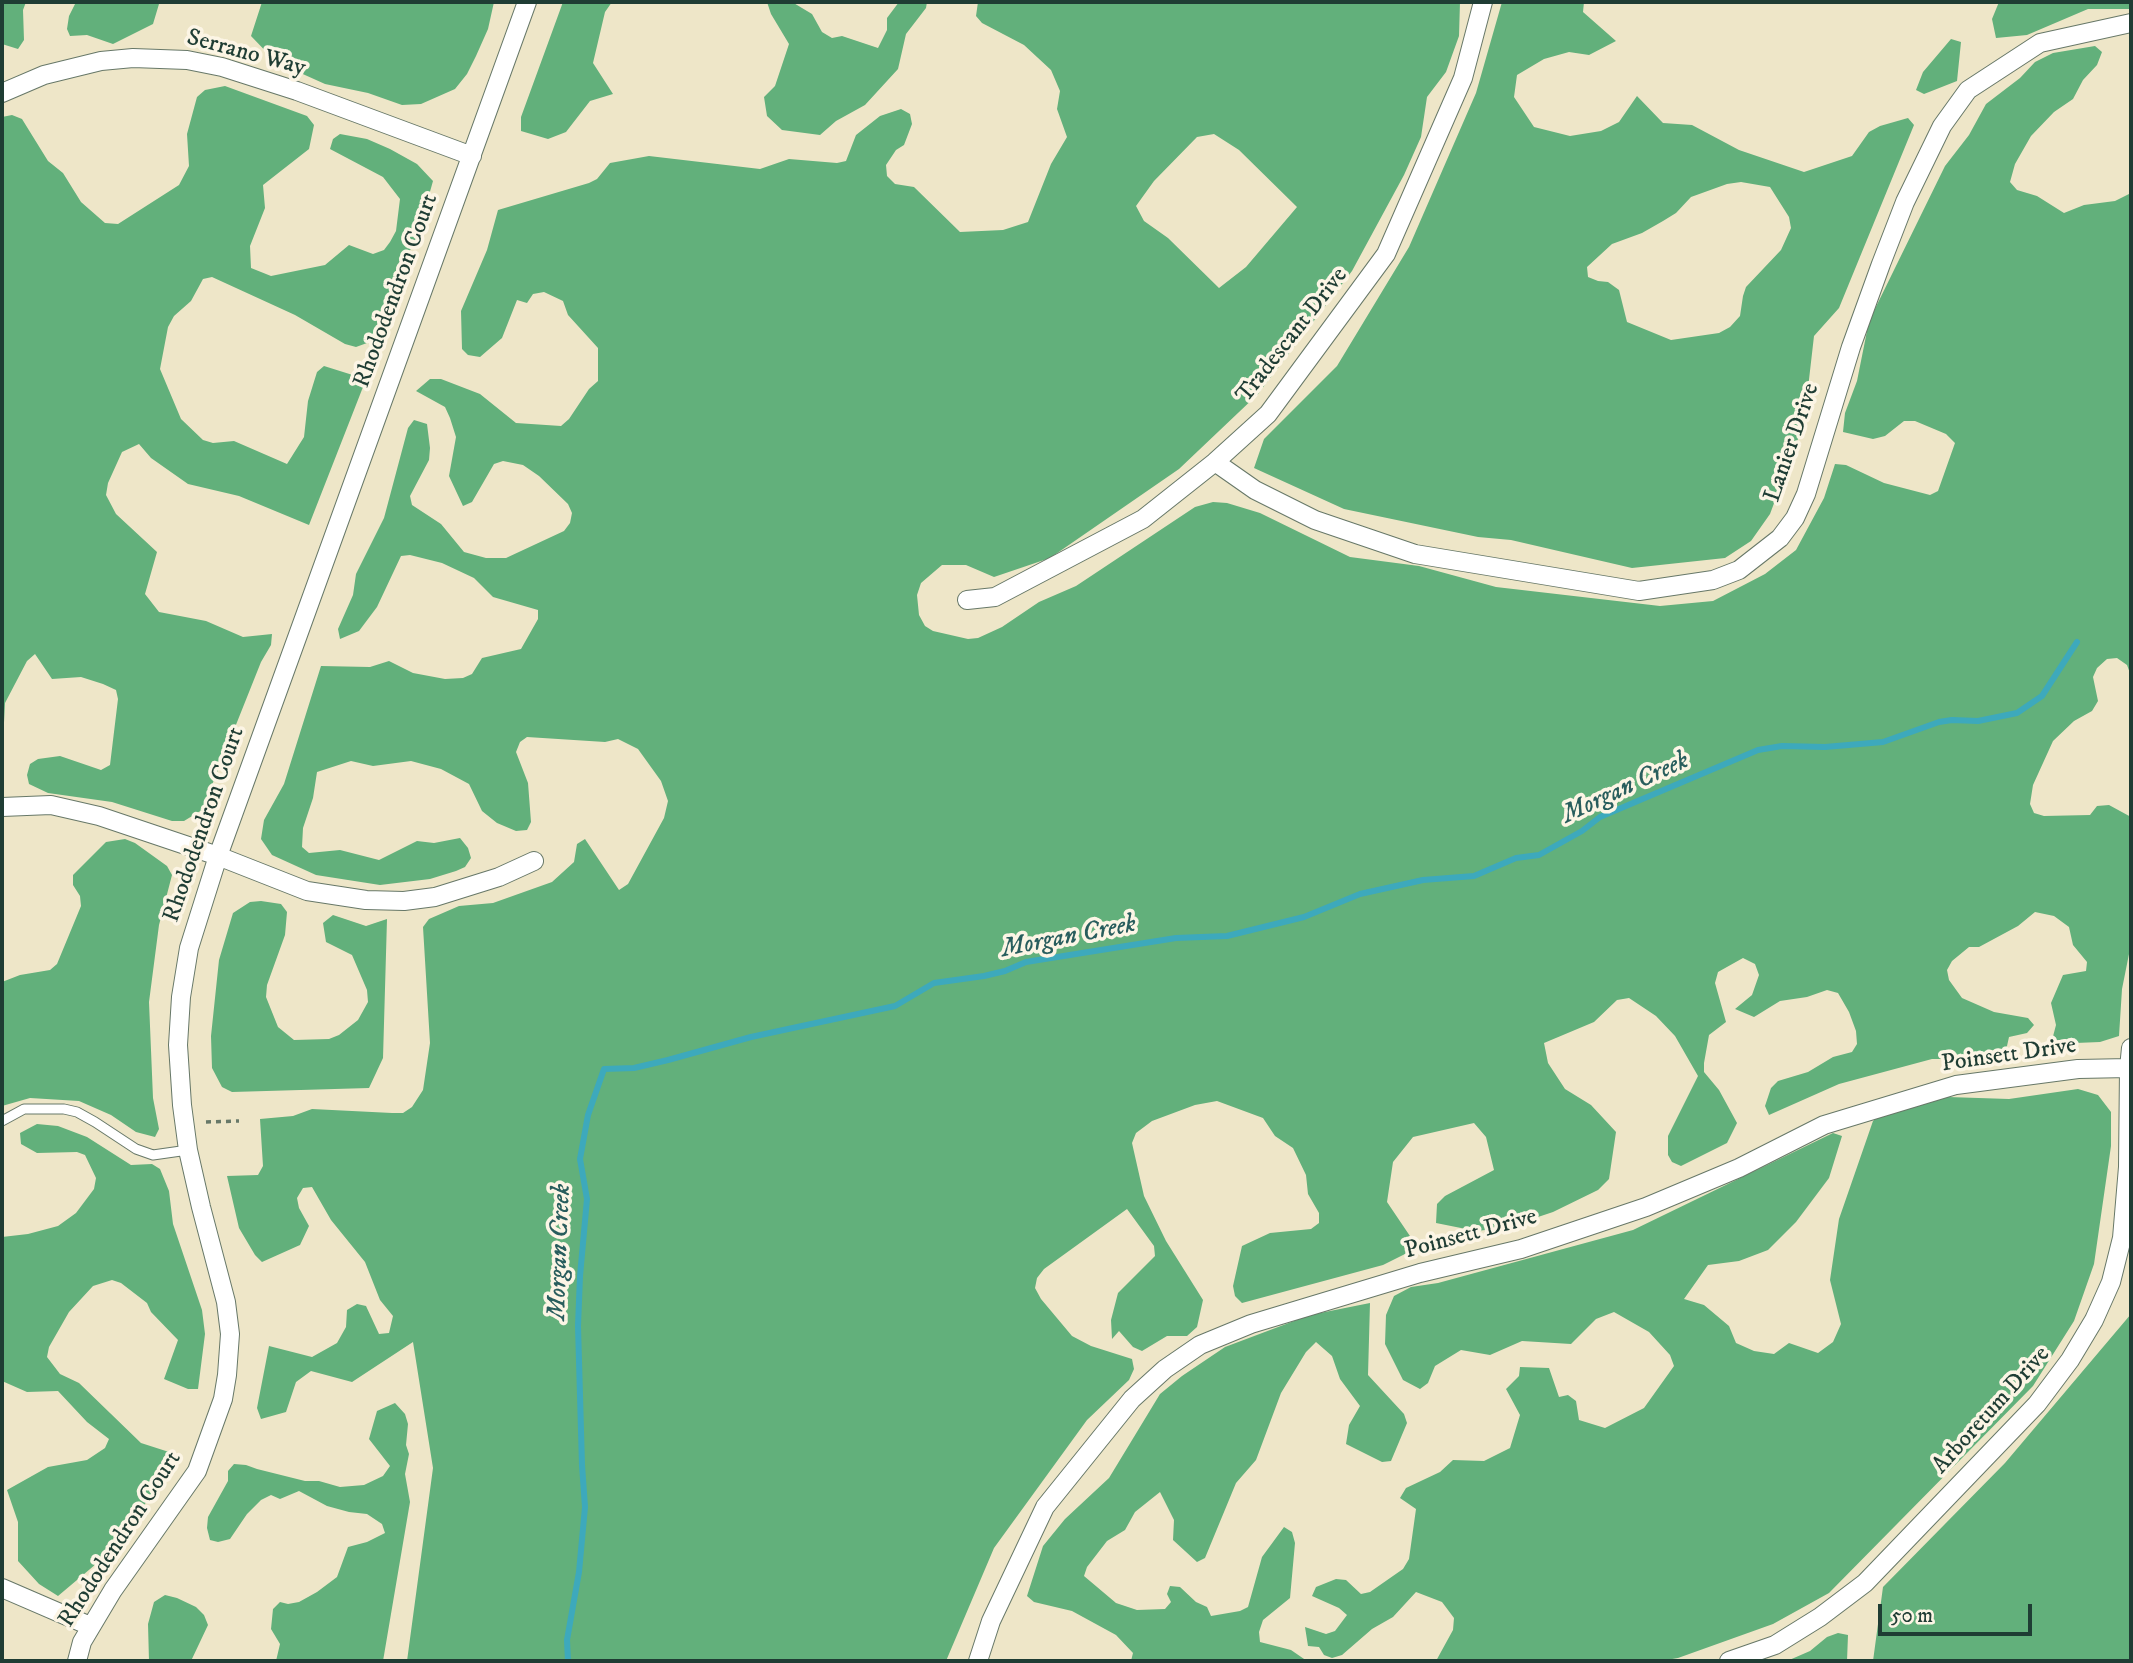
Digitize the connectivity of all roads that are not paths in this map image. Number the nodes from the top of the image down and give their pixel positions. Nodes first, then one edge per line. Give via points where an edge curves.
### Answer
1 (527, 2) edge
2 (1483, 2) edge
3 (2131, 23) edge
4 (2, 93) edge
5 (472, 156) junction
6 (1215, 462) junction
7 (967, 600) dead end
8 (2, 807) edge
9 (218, 856) junction
10 (534, 861) dead end
11 (2131, 1048) edge
12 (2129, 1068) junction
13 (2, 1121) edge
14 (188, 1150) junction
15 (2, 1588) edge
16 (90, 1626) junction
17 (77, 1661) edge
18 (978, 1661) edge
19 (1729, 1661) edge

1 - 5 street, Rhododendron Court
2 - 6 street, Tradescant Drive via 1463,78 1386,254 1268,414
3 - 6 street, Lanier Drive via 2040,43 1968,90 1942,126 1881,264 1806,494 1780,538 1739,570 1713,580 1639,591 1415,554 1315,520 1255,491
4 - 5 street, Serrano Way via 44,75 101,61 187,60 297,92
5 - 9 street, Rhododendron Court
6 - 7 street, Tradescant Drive via 1143,519 995,597
8 - 9 street via 51,805
9 - 10 street via 307,891 404,901 466,889
9 - 14 street, Rhododendron Court via 189,948 181,997 178,1045
11 - 12 street, Arboretum Drive
12 - 18 street, Poinsett Drive via 2078,1069 1942,1089 1824,1125 1646,1208 1521,1249 1420,1273 1264,1320 1200,1345 1132,1399 1045,1507 991,1621
12 - 19 street, Arboretum Drive via 2122,1238 2111,1282 2070,1360 2037,1404 1865,1583 1774,1645
13 - 14 lane via 24,1109 64,1109 153,1155
14 - 16 street, Rhododendron Court via 226,1302 230,1356 223,1399 197,1471
15 - 16 street
16 - 17 street, Rhododendron Court

